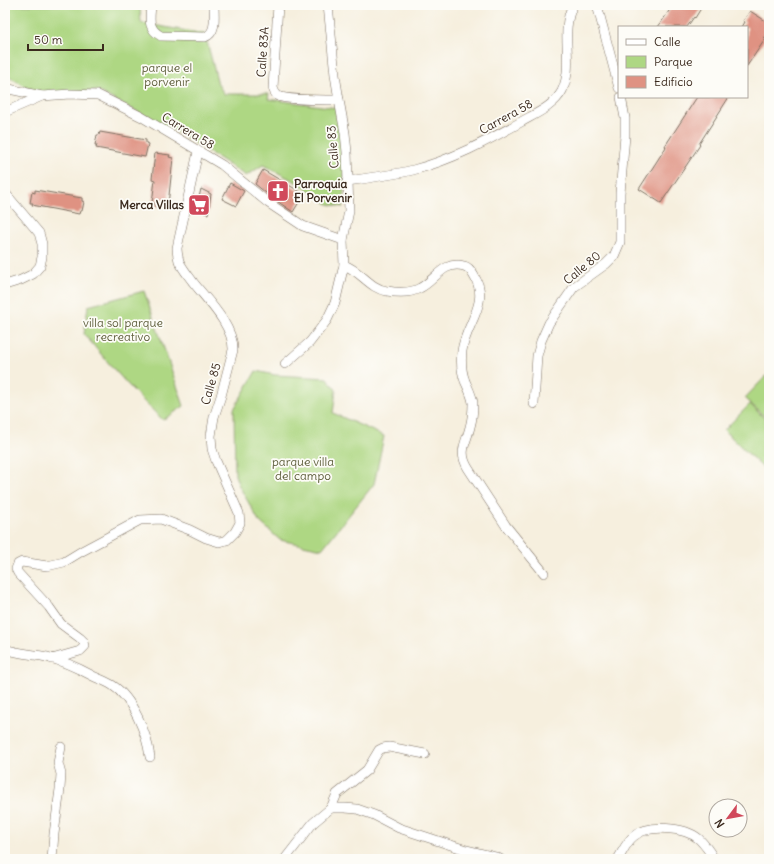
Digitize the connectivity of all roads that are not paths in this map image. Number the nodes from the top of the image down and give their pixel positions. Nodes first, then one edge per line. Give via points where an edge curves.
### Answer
1 (151, 5) edge
2 (214, 5) edge
3 (278, 5) edge
4 (328, 5) edge
5 (573, 5) edge
6 (597, 5) edge
7 (618, 84) edge
8 (5, 87) edge
9 (42, 96) junction
10 (621, 98) edge
11 (338, 100) junction
12 (5, 112) edge
13 (198, 152) junction
14 (347, 181) junction
15 (5, 193) edge
16 (343, 240) junction
17 (344, 265) junction
18 (5, 285) edge
19 (285, 364) dead end
20 (534, 404) dead end
21 (544, 573) dead end
22 (5, 649) edge
23 (52, 659) junction
24 (60, 747) dead end
25 (425, 754) dead end
26 (150, 757) dead end
27 (331, 808) junction
28 (52, 859) edge
29 (285, 859) edge
30 (500, 859) edge
31 (618, 859) edge
32 (714, 859) edge

1 - 2 street via 151,27 161,36 205,37 210,36 213,30
3 - 11 street, Calle 83A via 273,88 275,93 281,97
4 - 11 street, Calle 83
5 - 14 street, Carrera 58 via 568,16 568,72 561,93 542,110 477,147 439,162 413,170
6 - 7 street
8 - 9 street, Carrera 58
9 - 12 street
9 - 13 street, Carrera 58 via 98,95 142,117
10 - 20 street, Calle 80 via 625,136 620,193 620,242 614,256 606,264 574,287 549,323 537,356
11 - 14 street, Calle 83 via 345,133
13 - 16 street, Carrera 58 via 222,165 267,202 303,226
13 - 23 street, Calle 85 via 177,248 179,261 185,272 224,322 234,342 211,436 212,449 239,513 240,523 227,540 219,542 161,519 140,520 64,562 47,566 22,562 18,564 18,572 61,624 84,642 85,646 80,651
14 - 16 street, Calle 83 via 349,211
15 - 18 street via 39,233 42,257 40,266 33,274
16 - 17 street, Calle 83
17 - 19 street, Calle 83 via 335,303 327,320 310,342
17 - 21 street via 355,270 374,286 396,292 420,288 436,273 454,265 467,267 473,274 477,281 479,300 462,351 463,373 473,402 470,428 463,447 464,458 506,526
22 - 23 street via 18,654
23 - 26 street via 73,665 113,685 128,702 140,723
24 - 28 street via 58,763 61,774
25 - 27 street via 383,748 367,770 337,794
27 - 29 street via 313,823
27 - 30 street via 357,809 400,828
31 - 32 street via 633,836 642,830 653,828 679,830 698,838

